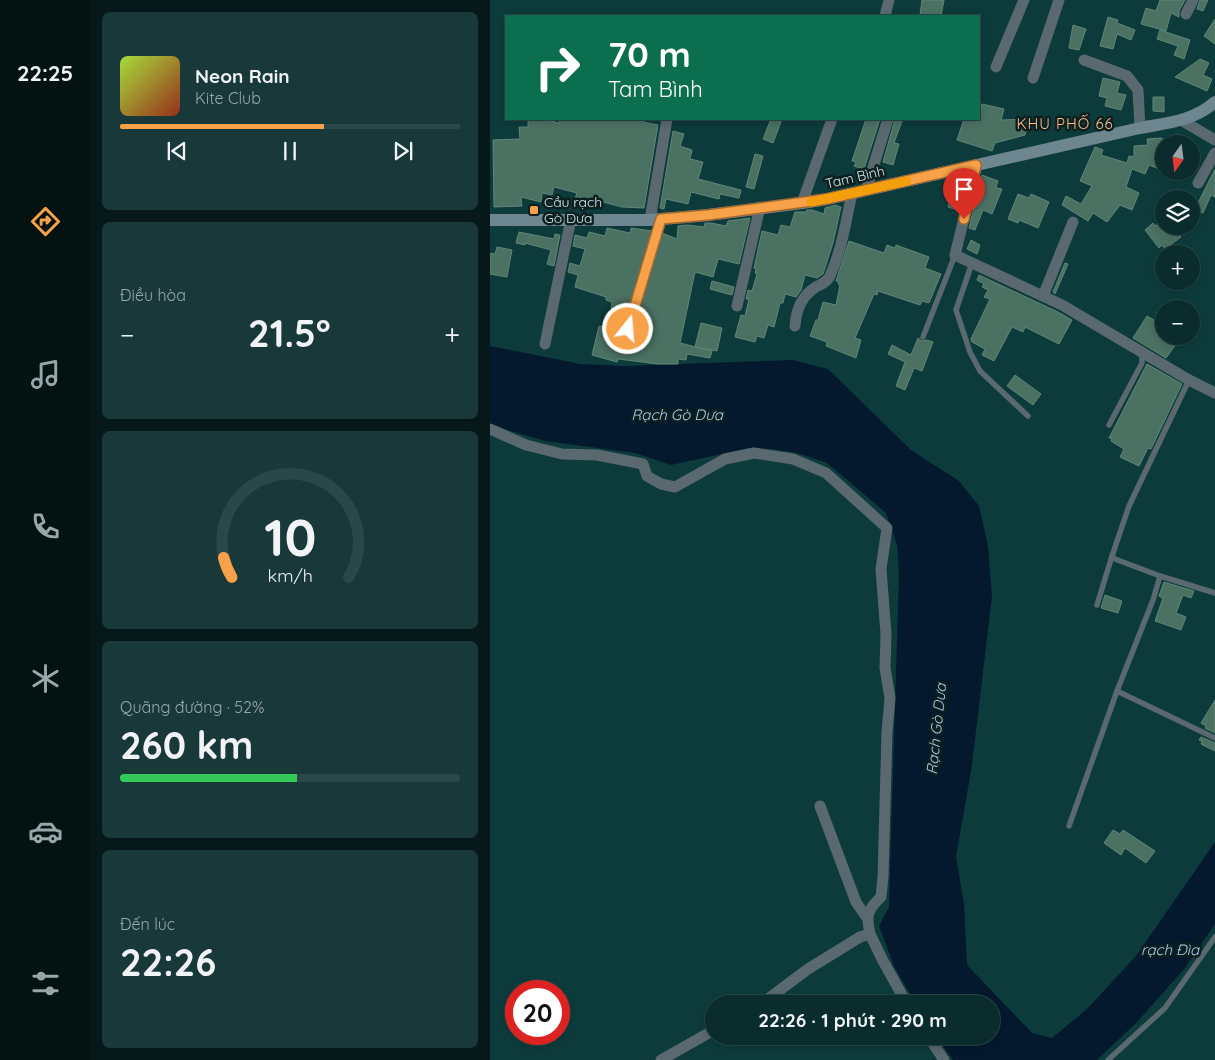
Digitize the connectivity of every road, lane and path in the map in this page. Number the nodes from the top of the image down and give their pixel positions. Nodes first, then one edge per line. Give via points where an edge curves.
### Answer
1 (889, 0) edge
2 (1024, 0) edge
3 (1058, 0) edge
4 (1193, 0) edge
5 (1186, 14) dead end
6 (885, 15) edge
7 (1084, 60) dead end
8 (996, 67) dead end
9 (1033, 78) dead end
10 (1215, 103) edge
11 (667, 120) edge
12 (832, 120) edge
13 (888, 120) edge
14 (1181, 120) junction
15 (1140, 128) junction
16 (1215, 140) edge
17 (1215, 152) edge
18 (976, 165) junction
19 (1198, 183) dead end
20 (866, 190) junction
21 (852, 193) junction
22 (802, 203) junction
23 (760, 207) junction
24 (571, 219) junction
25 (490, 220) edge
26 (656, 220) junction
27 (1073, 222) dead end
28 (955, 255) junction
29 (972, 263) junction
30 (1043, 296) junction
31 (737, 306) dead end
32 (795, 326) dead end
33 (628, 329) dead end
34 (923, 337) dead end
35 (545, 344) dead end
36 (1142, 352) junction
37 (1190, 380) junction
38 (1215, 393) edge
39 (1028, 416) dead end
40 (1109, 425) dead end
41 (490, 429) edge
42 (1112, 556) junction
43 (1160, 576) junction
44 (1215, 593) edge
45 (1097, 605) dead end
46 (1116, 691) junction
47 (1215, 738) edge
48 (820, 806) dead end
49 (1070, 826) dead end
50 (867, 918) junction
51 (870, 934) junction
52 (1215, 937) edge
53 (773, 995) edge
54 (902, 995) edge
55 (705, 1035) edge
56 (934, 1045) edge
57 (661, 1060) edge
58 (944, 1060) edge
59 (1108, 1060) edge

1 - 6 street
2 - 8 street
3 - 9 street
4 - 5 street
7 - 15 street via 1127,76 1138,90
10 - 14 main road, Tam Bình via 1197,115
11 - 26 street
12 - 22 street
13 - 20 street
14 - 15 main road, Tam Bình
14 - 16 street
15 - 18 main road, Tam Bình
17 - 19 street
18 - 20 main road, Tam Bình
18 - 28 street
20 - 21 main road, Tam Bình
21 - 22 main road, Tam Bình
21 - 32 street via 842,243 830,277 806,295 796,311
22 - 23 main road, Tam Bình
23 - 26 main road, Tam Bình
23 - 31 street
24 - 25 main road, Tam Bình
24 - 26 main road, Tam Bình
24 - 35 street
26 - 33 lane
27 - 30 street
28 - 29 street
28 - 34 lane
29 - 30 street
29 - 39 lane via 956,310 970,352 980,371
30 - 36 street
36 - 37 street
36 - 40 lane via 1142,363
37 - 38 street
37 - 42 lane via 1129,506
41 - 50 street via 526,445 562,454 597,455 643,464 647,476 675,487 725,459 754,453 793,459 826,474 887,528 882,569 885,668 890,698 883,877 881,897
42 - 43 lane
42 - 45 lane
43 - 44 lane
43 - 46 lane
46 - 47 lane
46 - 49 lane
48 - 50 street via 856,902
50 - 51 street
51 - 53 street via 808,969
51 - 54 street
52 - 59 lane via 1165,1008
55 - 57 street
56 - 58 street

